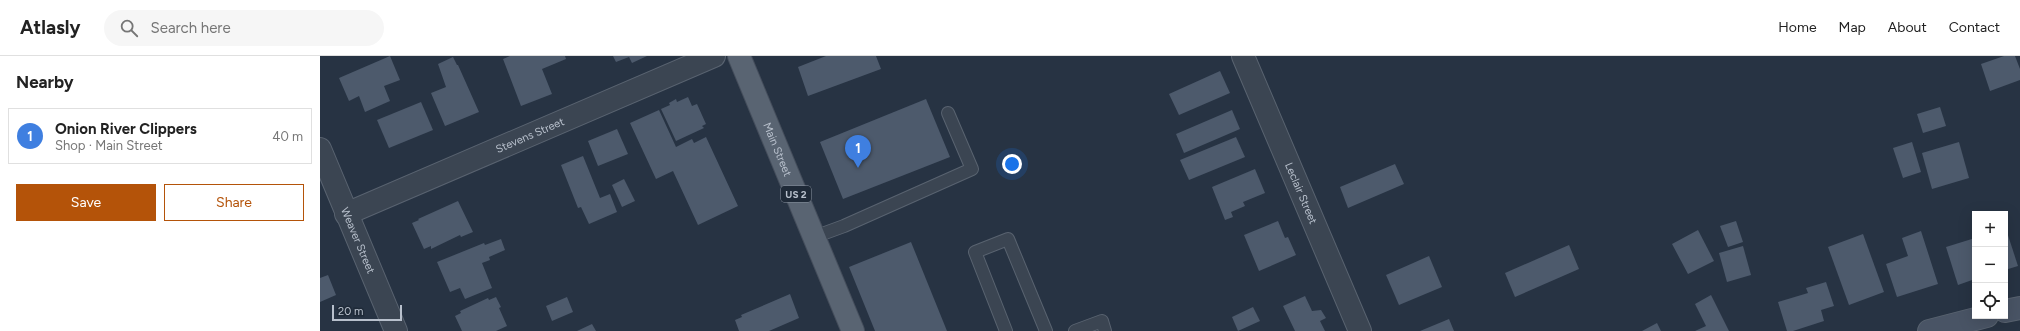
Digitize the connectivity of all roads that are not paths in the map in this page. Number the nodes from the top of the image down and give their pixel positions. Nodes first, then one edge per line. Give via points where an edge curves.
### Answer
1 (714, 56) edge
2 (739, 56) edge
3 (1243, 56) edge
4 (948, 113) dead end
5 (320, 149) edge
6 (346, 214) junction
7 (814, 237) junction
8 (2020, 308) edge
9 (2008, 311) edge
10 (1975, 319) edge
11 (396, 331) edge
12 (853, 331) edge
13 (1006, 331) edge
14 (1046, 331) edge
15 (1075, 331) edge
16 (1105, 331) edge
17 (1360, 331) edge
18 (1929, 331) edge

1 - 6 street, Stevens Street
2 - 7 main road, Main Street / US 2
3 - 17 street, Leclair Street
4 - 7 lane via 972,169
5 - 6 street, Weaver Street
6 - 11 street, Weaver Street
7 - 12 main road, Main Street / US 2
8 - 9 street
10 - 18 street
13 - 14 lane via 975,252 1008,239
15 - 16 lane via 1102,321

